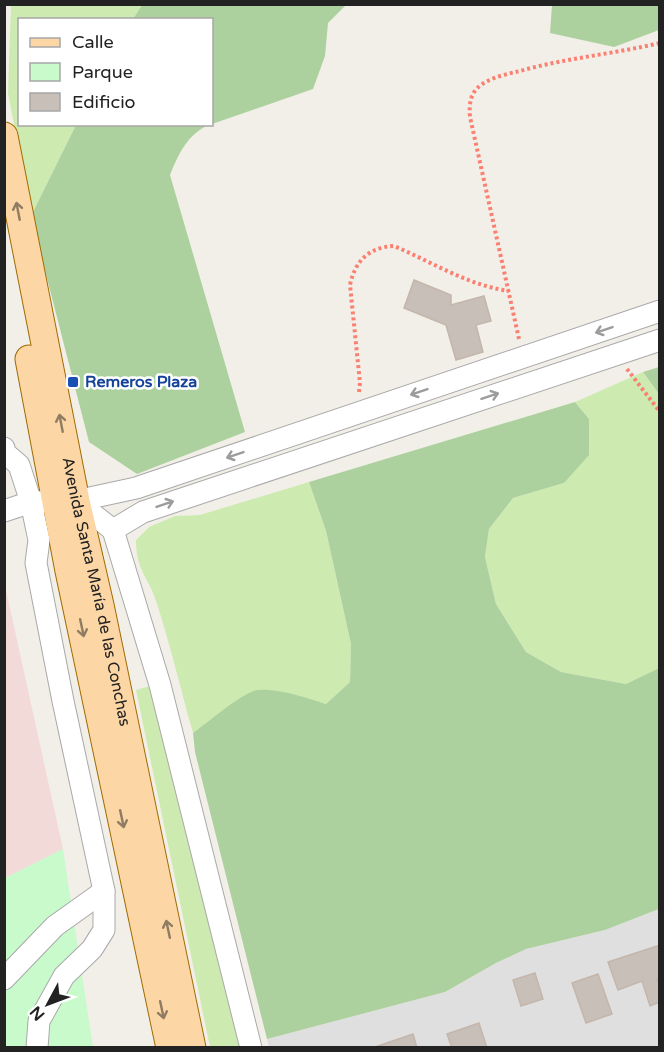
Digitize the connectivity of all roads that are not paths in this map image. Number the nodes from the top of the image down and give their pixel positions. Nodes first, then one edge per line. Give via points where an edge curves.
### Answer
1 (4, 136) edge
2 (4, 234) edge
3 (660, 311) edge
4 (660, 340) edge
5 (356, 414) junction
6 (364, 438) junction
7 (5, 452) edge
8 (54, 501) junction
9 (4, 511) edge
10 (113, 530) junction
11 (39, 540) junction
12 (69, 571) junction
13 (104, 891) junction
14 (4, 979) edge
15 (37, 1047) edge
16 (171, 1047) edge
17 (192, 1047) edge
18 (251, 1047) edge

8 -> 1 main road, Avenida Santa María de las Conchas
2 - 8 main road, Avenida Santa María de las Conchas
3 -> 5 street
6 -> 4 street
5 - 6 street
5 -> 8 street via 136,488
10 -> 6 street via 143,512
7 - 8 street
8 - 9 street
8 - 10 street
8 - 11 street
8 - 12 main road, Avenida Santa María de las Conchas
17 -> 8 main road, Avenida Santa María de las Conchas via 100,605
10 - 18 street via 160,685
11 - 12 street
11 - 13 street via 36,563
12 -> 16 main road, Avenida Santa María de las Conchas
13 - 14 street via 55,926
13 - 15 street via 104,930 92,949 64,976 39,1021

